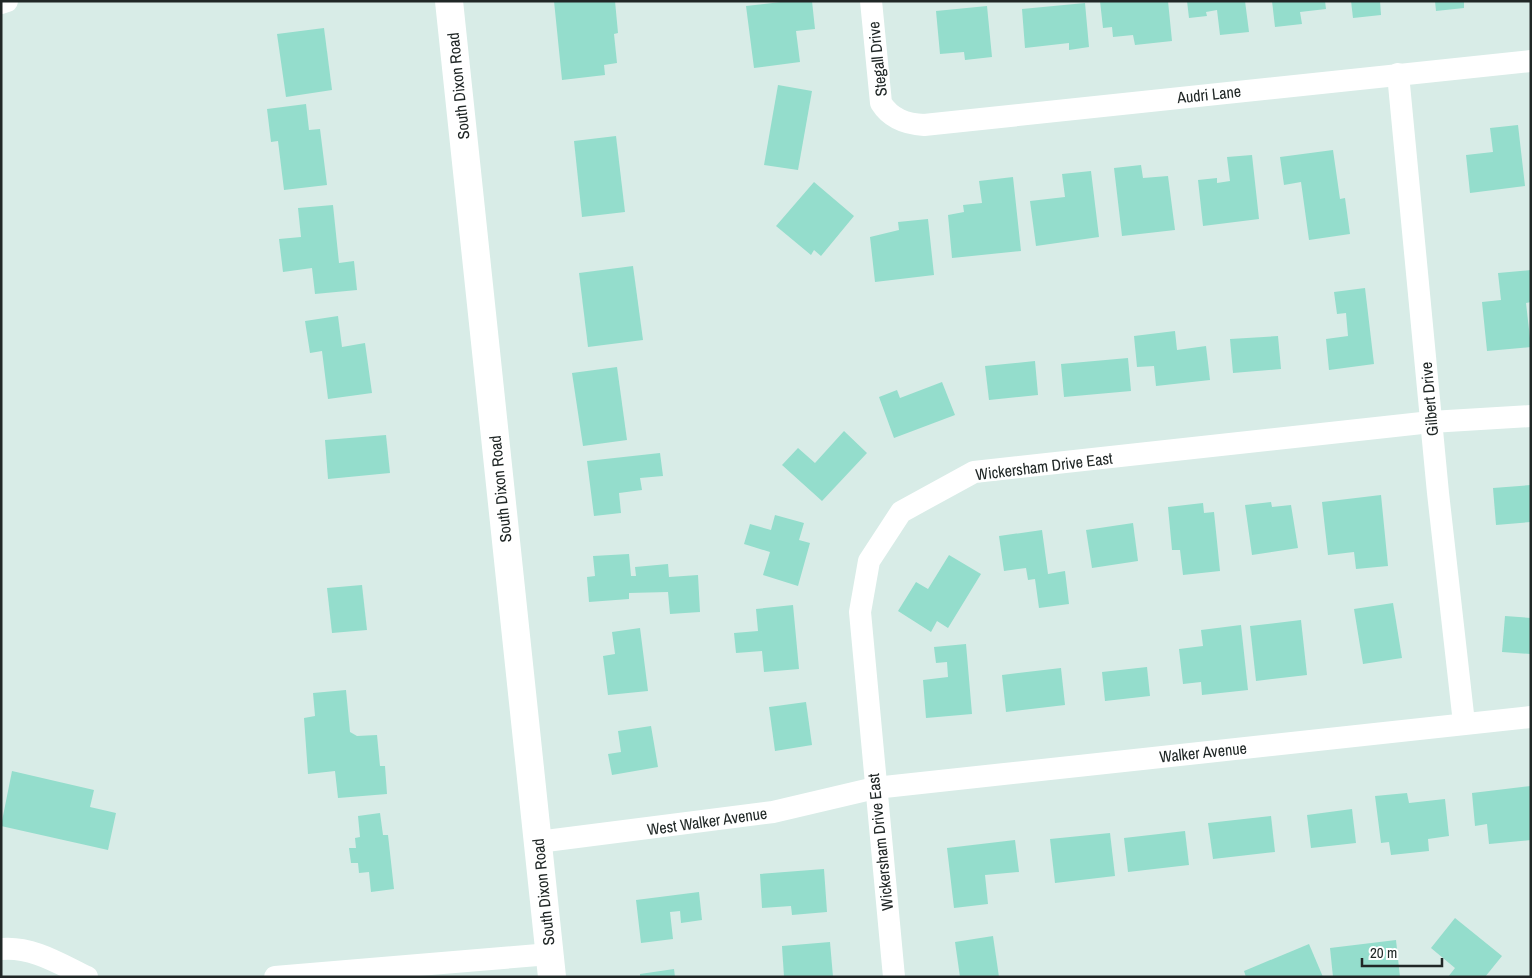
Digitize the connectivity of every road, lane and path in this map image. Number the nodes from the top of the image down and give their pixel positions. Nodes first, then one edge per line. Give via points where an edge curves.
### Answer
1 (7, 1) edge
2 (449, 1) edge
3 (871, 1) edge
4 (1, 3) edge
5 (1531, 61) edge
6 (1398, 74) junction
7 (890, 114) joint
8 (1531, 416) edge
9 (1431, 422) junction
10 (1531, 717) edge
11 (1464, 723) junction
12 (875, 788) junction
13 (538, 842) junction
14 (1, 949) edge
15 (551, 965) edge
16 (87, 977) edge
17 (275, 977) edge
18 (894, 977) edge

1 - 4 street
2 - 13 main road, South Dixon Road
3 - 7 street, Stegall Drive via 881,103
5 - 6 street, Audri Lane
6 - 7 street, Audri Lane via 924,125 908,124
6 - 9 street, Gilbert Drive
8 - 9 street, Wickersham Drive East
9 - 11 street, Gilbert Drive
9 - 12 street, Wickersham Drive East via 974,472 900,512 868,561 860,612
10 - 11 street, Walker Avenue
11 - 12 street, Walker Avenue
12 - 13 street, West Walker Avenue via 773,812
12 - 18 street, Wickersham Drive East
13 - 15 main road, South Dixon Road
14 - 16 street via 14,948 39,954
15 - 17 street

